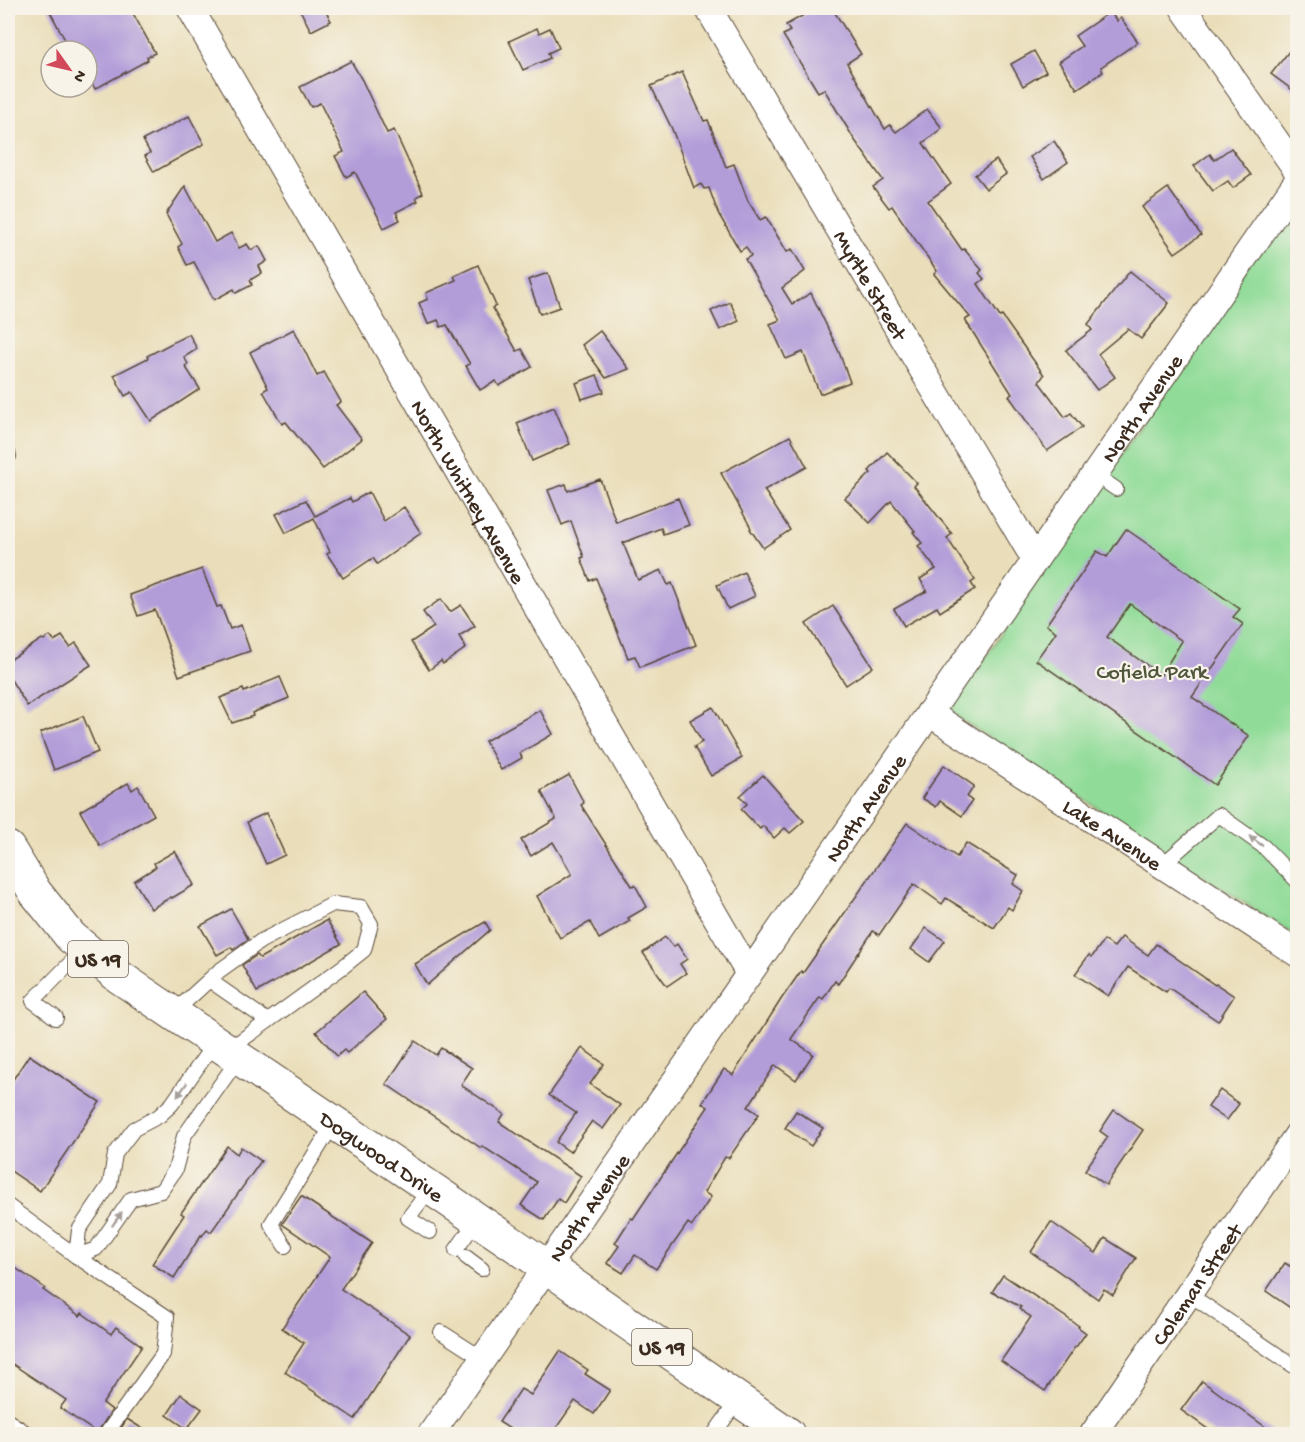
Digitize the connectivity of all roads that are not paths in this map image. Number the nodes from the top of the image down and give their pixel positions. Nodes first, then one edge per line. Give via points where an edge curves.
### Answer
1 (190, 8) edge
2 (708, 8) edge
3 (1183, 8) edge
4 (1298, 172) edge
5 (1298, 180) edge
6 (1094, 474) junction
7 (1116, 489) dead end
8 (1035, 560) junction
9 (929, 713) junction
10 (8, 848) edge
11 (1161, 866) junction
12 (1298, 882) edge
13 (85, 948) junction
14 (1298, 954) edge
15 (749, 974) junction
16 (209, 980) junction
17 (173, 1013) junction
18 (56, 1018) dead end
19 (268, 1021) junction
20 (227, 1050) junction
21 (334, 1123) junction
22 (1298, 1134) edge
23 (110, 1184) junction
24 (431, 1188) junction
25 (131, 1199) junction
26 (8, 1206) edge
27 (478, 1220) junction
28 (430, 1232) dead end
29 (285, 1246) dead end
30 (76, 1256) junction
31 (547, 1267) junction
32 (482, 1269) dead end
33 (1189, 1294) junction
34 (441, 1332) dead end
35 (483, 1359) junction
36 (1298, 1370) edge
37 (738, 1400) junction
38 (8, 1421) edge
39 (28, 1434) edge
40 (106, 1434) edge
41 (431, 1434) edge
42 (714, 1434) edge
43 (788, 1434) edge
44 (1096, 1434) edge

1 - 15 street, North Whitney Avenue
2 - 8 street, Myrtle Street
3 - 4 street
5 - 6 street, North Avenue
6 - 7 lane
6 - 8 street, North Avenue
8 - 9 street, North Avenue
9 - 11 street, Lake Avenue
9 - 15 street, North Avenue
10 - 13 main road, Dogwood Drive / US 19 via 35,892 71,937
12 -> 11 lane via 1264,847 1219,815
11 - 14 street, Lake Avenue
13 - 17 main road, Dogwood Drive / US 19
13 - 18 lane via 33,1001
15 - 31 street, North Avenue
16 - 17 lane
16 - 19 lane
16 - 19 lane via 261,941 333,904 361,907 371,924 364,950
17 - 20 main road, Dogwood Drive / US 19
19 - 20 lane
20 - 21 main road, Dogwood Drive / US 19
20 -> 23 lane via 159,1116 134,1129 115,1154
20 - 25 lane via 184,1136 175,1170 161,1191
21 - 24 main road, Dogwood Drive / US 19
21 - 29 lane via 271,1224
22 - 33 street, Coleman Street
23 - 25 lane
23 - 30 lane via 79,1230
24 - 27 main road, Dogwood Drive / US 19
24 - 28 lane via 408,1218
30 -> 25 lane via 96,1249
26 - 30 lane
27 - 31 main road, Dogwood Drive / US 19
27 - 32 lane via 461,1254
30 - 40 lane via 166,1317 163,1354
31 - 35 street, North Avenue
31 - 37 main road, Dogwood Drive / US 19
33 - 36 lane
33 - 44 street, Coleman Street
34 - 35 lane
35 - 41 street, North Avenue
37 - 42 lane
37 - 43 main road, Dogwood Drive / US 19
38 - 39 lane

